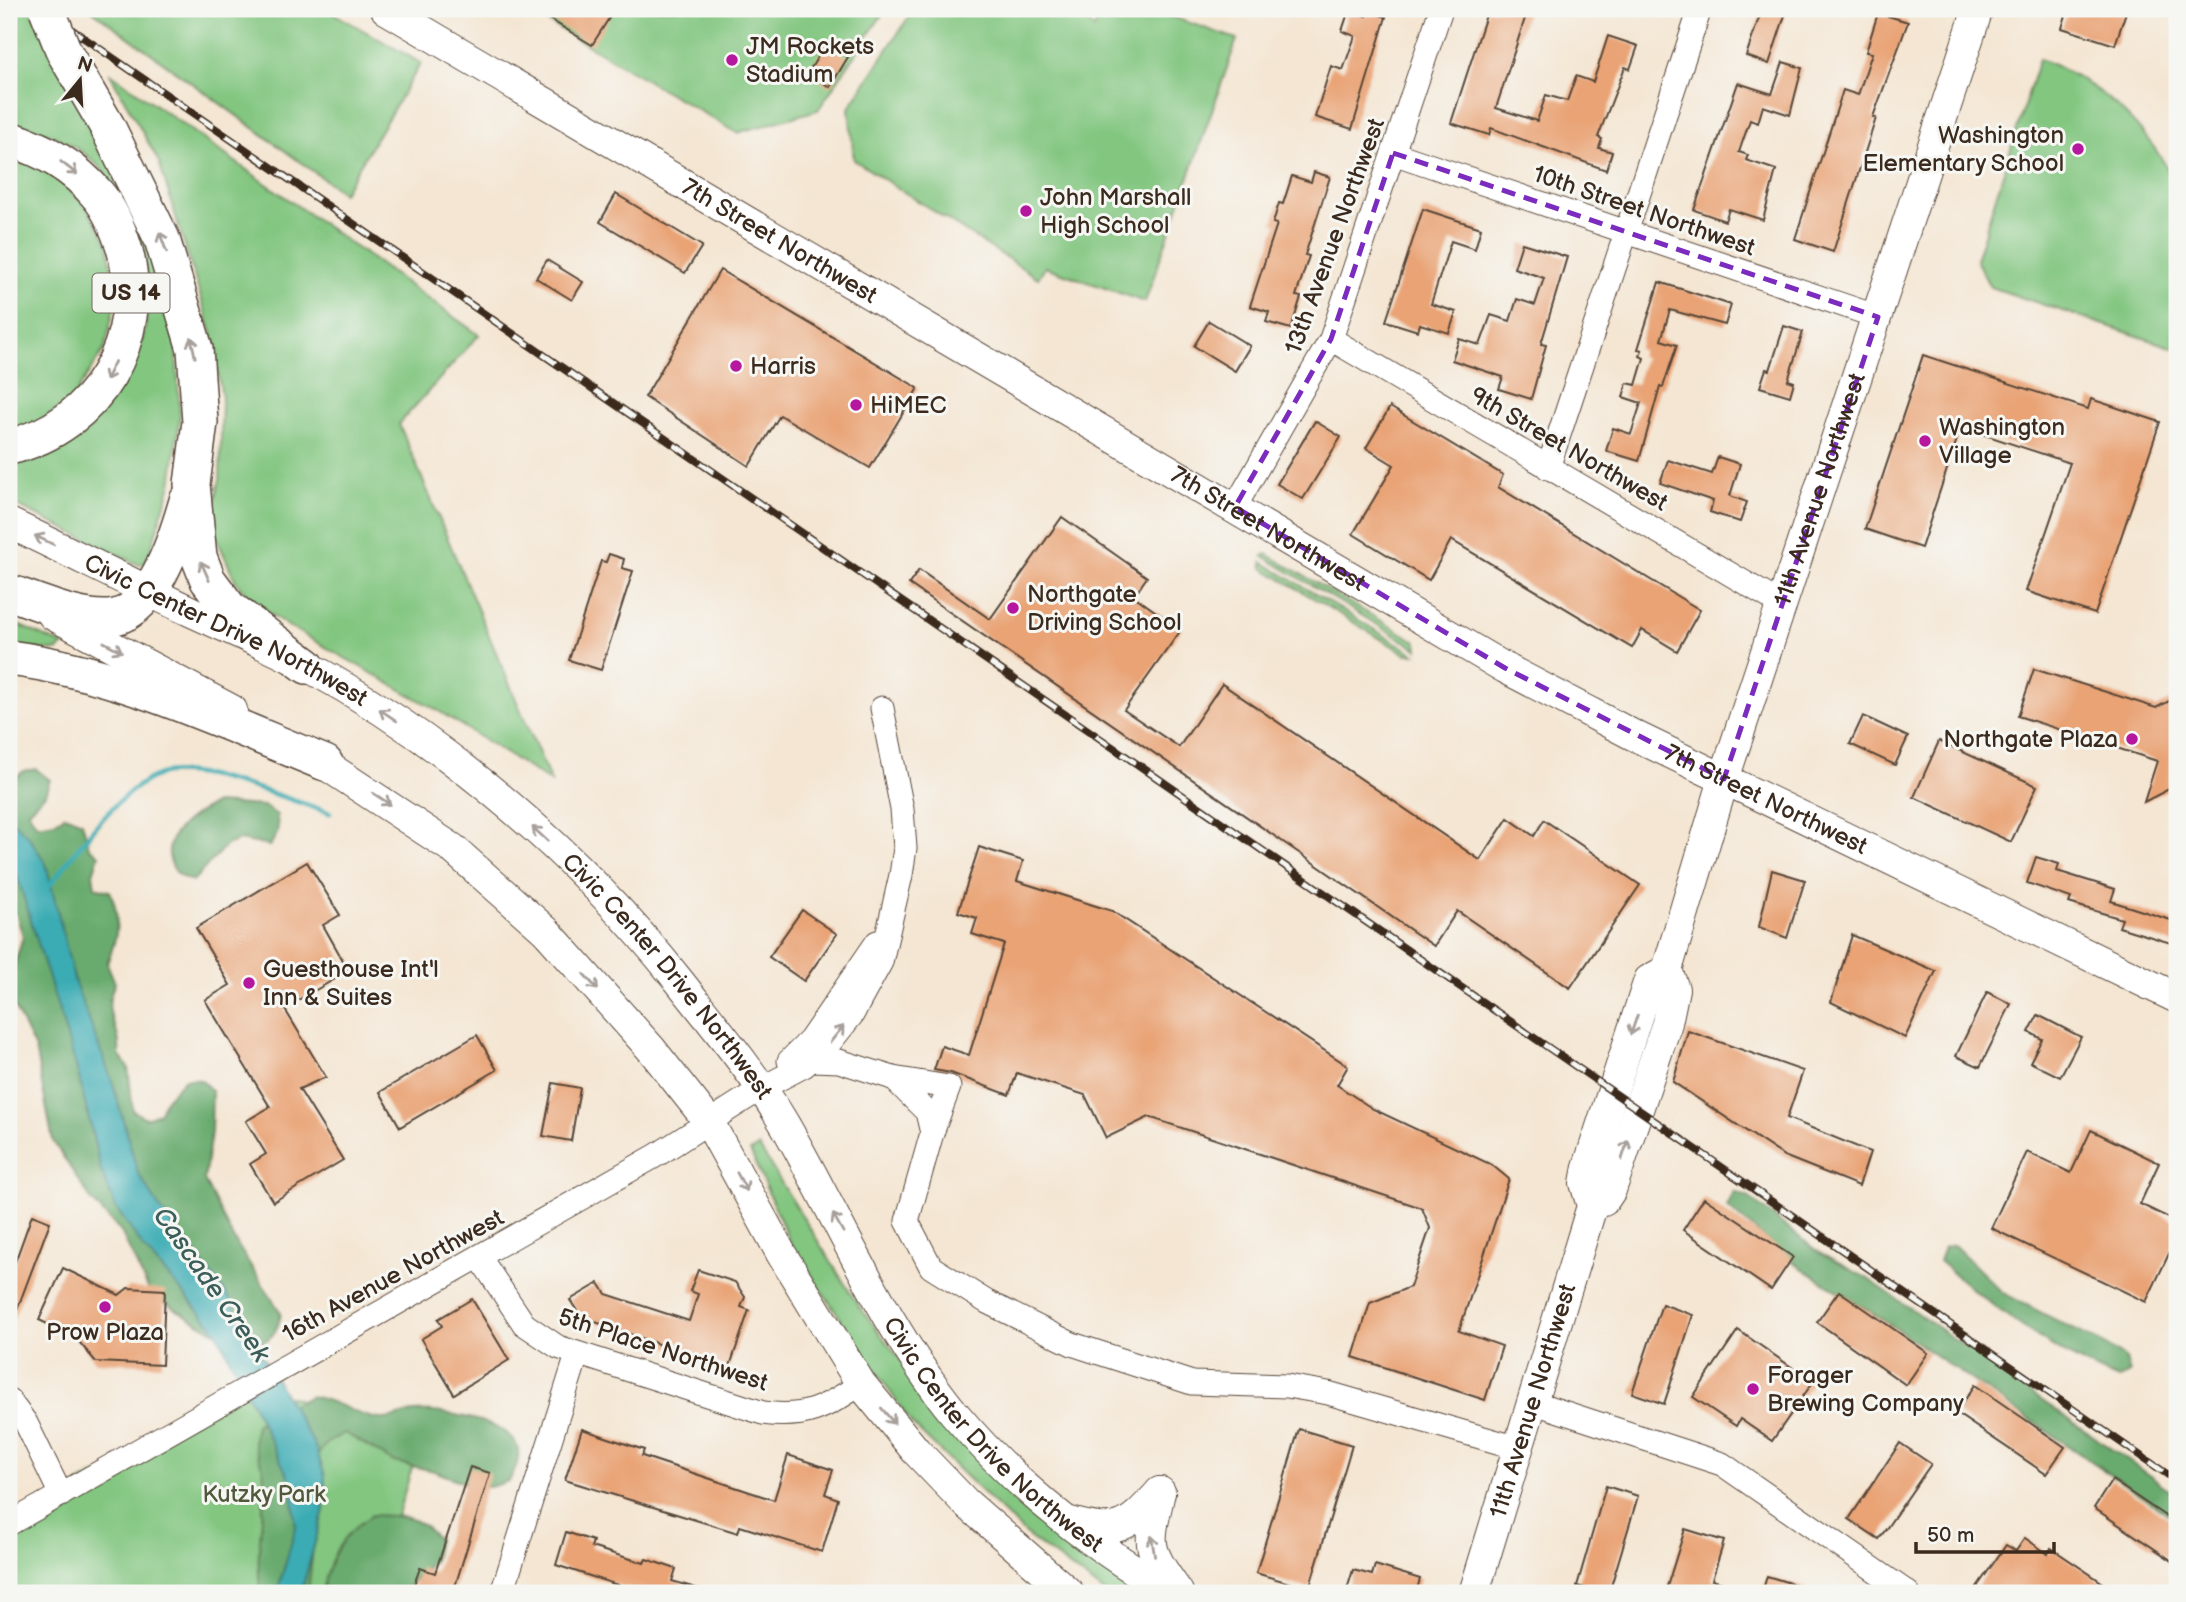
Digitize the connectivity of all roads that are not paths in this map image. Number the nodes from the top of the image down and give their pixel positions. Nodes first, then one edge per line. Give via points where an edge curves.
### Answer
1 (47, 9) edge
2 (386, 9) edge
3 (1441, 9) edge
4 (1700, 9) edge
5 (1978, 9) edge
6 (9, 139) edge
7 (1393, 153) junction
8 (1627, 233) junction
9 (1878, 317) junction
10 (1331, 339) junction
11 (9, 447) edge
12 (1548, 468) junction
13 (192, 484) junction
14 (1235, 507) junction
15 (9, 523) edge
16 (9, 592) edge
17 (149, 592) junction
18 (1781, 604) junction
19 (9, 658) edge
20 (307, 666) junction
21 (882, 708) dead end
22 (325, 763) junction
23 (1724, 779) junction
24 (887, 926) junction
25 (2177, 998) edge
26 (812, 1060) junction
27 (893, 1078) junction
28 (762, 1088) junction
29 (709, 1122) junction
30 (932, 1133) junction
31 (480, 1258) junction
32 (577, 1355) junction
33 (861, 1384) junction
34 (9, 1400) edge
35 (1532, 1402) junction
36 (1518, 1448) junction
37 (61, 1495) junction
38 (1065, 1520) junction
39 (9, 1524) edge
40 (502, 1593) edge
41 (1069, 1593) edge
42 (1172, 1593) edge
43 (1179, 1593) edge
44 (1474, 1593) edge
45 (1908, 1593) edge

13 -> 1 highway, bridge via 200,391 183,307 162,239 107,126 64,52
2 - 14 main road, 7th Street Northwest
3 - 7 street, 13th Avenue Northwest
4 - 8 street
5 - 9 main road, 11th Avenue Northwest
6 -> 11 highway, US 14 via 44,150 99,195 119,230 131,274 132,311 121,349 104,382 80,412 51,431
7 - 8 street, 10th Street Northwest
7 - 10 street, 13th Avenue Northwest
8 - 9 street, 10th Street Northwest
8 - 12 street
9 - 18 main road, 11th Avenue Northwest
10 - 12 street, 9th Street Northwest
10 - 14 street, 13th Avenue Northwest
12 - 18 street, 9th Street Northwest
13 - 17 highway via 178,532
20 -> 13 highway via 229,608 208,580 199,557
14 - 23 main road, 7th Street Northwest via 1505,668
17 -> 15 main road, Civic Center Drive Northwest
16 - 17 highway via 109,619 132,608
16 -> 22 main road
17 - 20 main road, Civic Center Drive Northwest
18 - 23 main road, 11th Avenue Northwest
19 - 22 highway via 55,664 132,685
28 -> 20 main road, Civic Center Drive Northwest via 626,919 539,832 441,752
21 - 24 street, 16th Avenue Northwest via 900,794 905,848
22 -> 29 main road via 443,841 546,931
23 - 25 main road, 7th Street Northwest
23 - 35 main road, 11th Avenue Northwest via 1667,970 1649,980 1588,1167 1585,1183 1592,1206
26 -> 24 street, 16th Avenue Northwest via 852,1015 881,962
24 - 28 street, 16th Avenue Northwest via 810,1040
26 - 27 street via 857,1065
26 - 28 street, 16th Avenue Northwest
27 - 30 street via 927,1112
27 - 30 street via 949,1087
28 - 29 street, 16th Avenue Northwest
38 -> 28 main road, Civic Center Drive Northwest via 1010,1474 951,1409 905,1342
29 - 31 street, 16th Avenue Northwest
29 -> 33 main road via 782,1255
30 - 36 street via 907,1221 930,1267 987,1303 1072,1344 1192,1383 1253,1383 1328,1392
31 - 32 street, 5th Place Northwest via 524,1324
31 - 37 street, 16th Avenue Northwest
32 - 33 street, 5th Place Northwest via 785,1416 814,1412
32 - 40 street
33 -> 41 main road via 965,1502
34 - 37 street via 26,1423
35 - 36 main road, 11th Avenue Northwest
35 - 45 street via 1722,1464
36 - 44 main road, 11th Avenue Northwest
37 - 39 street, 16th Avenue Northwest
38 - 42 main road, Civic Center Drive Northwest via 1107,1554
43 -> 38 main road via 1155,1559 1150,1538 1160,1492 1117,1529 1101,1530

